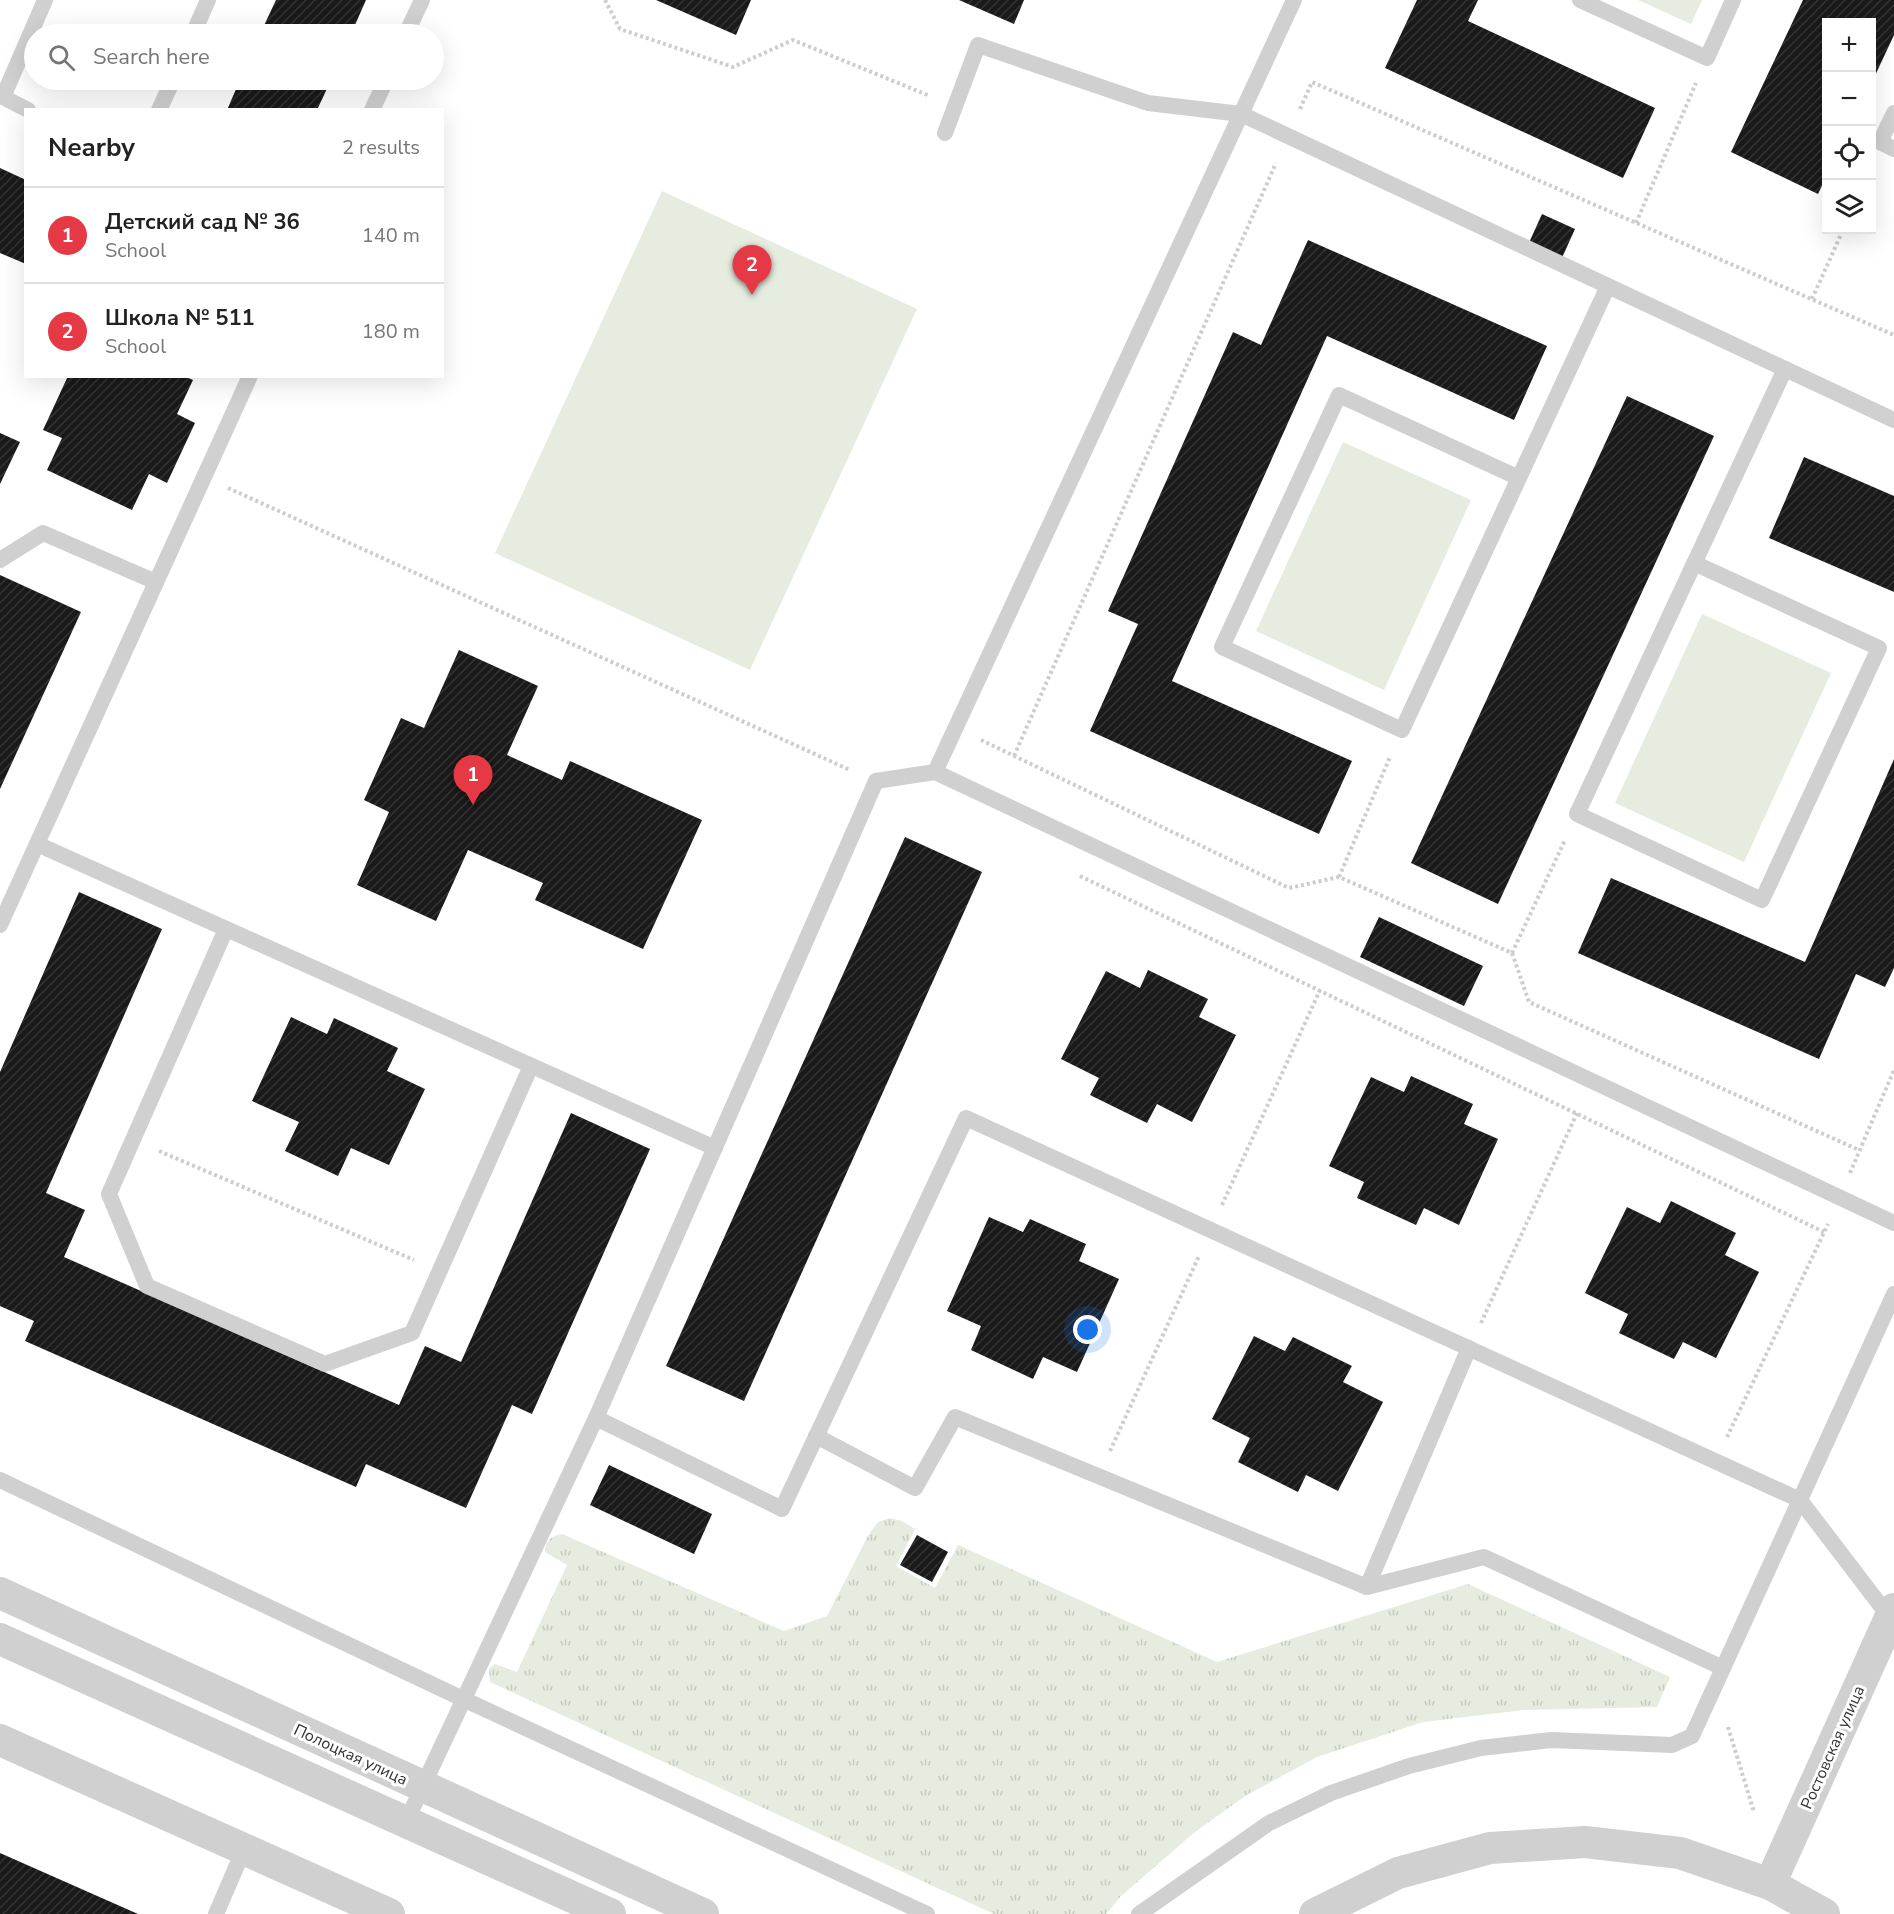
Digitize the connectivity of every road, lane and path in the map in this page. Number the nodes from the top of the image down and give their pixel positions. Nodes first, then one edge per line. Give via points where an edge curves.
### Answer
1 (45, 0) edge
2 (208, 0) edge
3 (422, 0) edge
4 (605, 0) edge
5 (1294, 0) edge
6 (1580, 0) edge
7 (1733, 0) edge
8 (35, 24) edge
9 (197, 24) edge
10 (411, 24) edge
11 (24, 48) edge
12 (1707, 58) junction
13 (168, 90) edge
14 (381, 90) edge
15 (955, 107) junction
16 (24, 108) edge
17 (160, 108) edge
18 (373, 108) edge
19 (1894, 112) edge
20 (1241, 114) junction
21 (945, 133) dead end
22 (1288, 136) junction
23 (1894, 148) edge
24 (1636, 223) junction
25 (1840, 234) edge
26 (1608, 286) junction
27 (1812, 299) junction
28 (1894, 335) edge
29 (1785, 369) junction
30 (249, 378) edge
31 (1894, 420) edge
32 (204, 477) junction
33 (1519, 478) junction
34 (0, 560) edge
35 (1694, 562) junction
36 (156, 582) junction
37 (956, 728) junction
38 (1402, 730) junction
39 (1014, 756) junction
40 (935, 772) junction
41 (876, 781) junction
42 (1577, 814) junction
43 (37, 844) junction
44 (1075, 873) dead end
45 (1339, 877) junction
46 (0, 925) edge
47 (226, 929) junction
48 (1512, 953) junction
49 (531, 1066) junction
50 (1894, 1070) edge
51 (1577, 1113) junction
52 (133, 1140) junction
53 (715, 1148) junction
54 (1858, 1150) junction
55 (1840, 1198) junction
56 (1894, 1223) edge
57 (1824, 1232) junction
58 (440, 1271) junction
59 (1894, 1294) edge
60 (1469, 1348) junction
61 (596, 1418) junction
62 (816, 1436) junction
63 (1716, 1462) junction
64 (0, 1480) edge
65 (1800, 1500) junction
66 (1367, 1587) junction
67 (0, 1593) edge
68 (1893, 1615) edge
69 (0, 1639) edge
70 (1719, 1676) junction
71 (463, 1699) junction
72 (0, 1740) edge
73 (422, 1786) junction
74 (1754, 1812) dead end
75 (406, 1822) junction
76 (244, 1849) junction
77 (621, 1877) junction
78 (1770, 1884) junction
79 (606, 1913) edge
80 (216, 1914) edge
81 (389, 1914) edge
82 (703, 1914) edge
83 (927, 1914) edge
84 (1139, 1914) edge
85 (1315, 1914) edge
86 (1824, 1914) edge

1 - 8 lane
2 - 9 lane
3 - 10 lane
4 - 15 path via 620,28 732,67 793,40
5 - 20 lane
6 - 12 lane
7 - 12 lane
11 - 16 lane via 3,97
12 - 24 path
13 - 17 lane
14 - 18 lane
15 - 20 lane via 978,45 1148,103
15 - 21 lane
19 - 23 lane via 1880,142
20 - 22 lane
20 - 37 lane
22 - 24 path via 1312,82
22 - 26 lane
22 - 39 path
24 - 27 path
25 - 27 path
26 - 29 lane
26 - 33 lane
27 - 28 path
29 - 31 lane
29 - 35 lane
30 - 32 lane
32 - 36 lane
32 - 41 path
33 - 38 lane
33 - 38 lane via 1339,394 1222,647
34 - 36 lane via 43,533
35 - 42 lane
35 - 42 lane via 1879,648 1762,900
36 - 43 lane
37 - 39 path
37 - 40 lane
38 - 45 path
39 - 45 path via 1289,888
40 - 41 lane
40 - 55 lane
41 - 53 lane
42 - 48 path
43 - 46 lane
43 - 47 lane
44 - 51 path
45 - 48 path
47 - 49 lane
47 - 52 lane
48 - 54 path via 1529,1002
49 - 53 lane
49 - 58 lane
50 - 54 path
51 - 57 path
51 - 60 path
52 - 58 path
52 - 58 lane via 109,1194 147,1286 315,1360 326,1364 412,1333
53 - 61 lane
54 - 55 path
55 - 56 lane
55 - 57 path
57 - 63 path
59 - 65 lane
60 - 62 lane via 966,1118
60 - 63 lane
60 - 66 lane
61 - 62 lane via 782,1509
61 - 71 lane
62 - 66 lane via 915,1488 955,1417
63 - 65 lane
64 - 71 lane
65 - 68 lane
65 - 70 lane
66 - 70 lane via 1484,1557
67 - 73 street, Полоцкая улица
68 - 78 street, Ростовская улица
69 - 75 street
70 - 74 path
70 - 84 lane via 1692,1736 1672,1745 1551,1740 1481,1748 1409,1766 1330,1793 1269,1823
71 - 73 lane
71 - 83 lane
72 - 76 street
73 - 75 lane
73 - 77 street, Полоцкая улица
75 - 79 street
76 - 80 lane
76 - 81 street
77 - 79 lane
77 - 82 street, Полоцкая улица
78 - 85 street via 1680,1853 1585,1842 1490,1848 1398,1873
78 - 86 street

